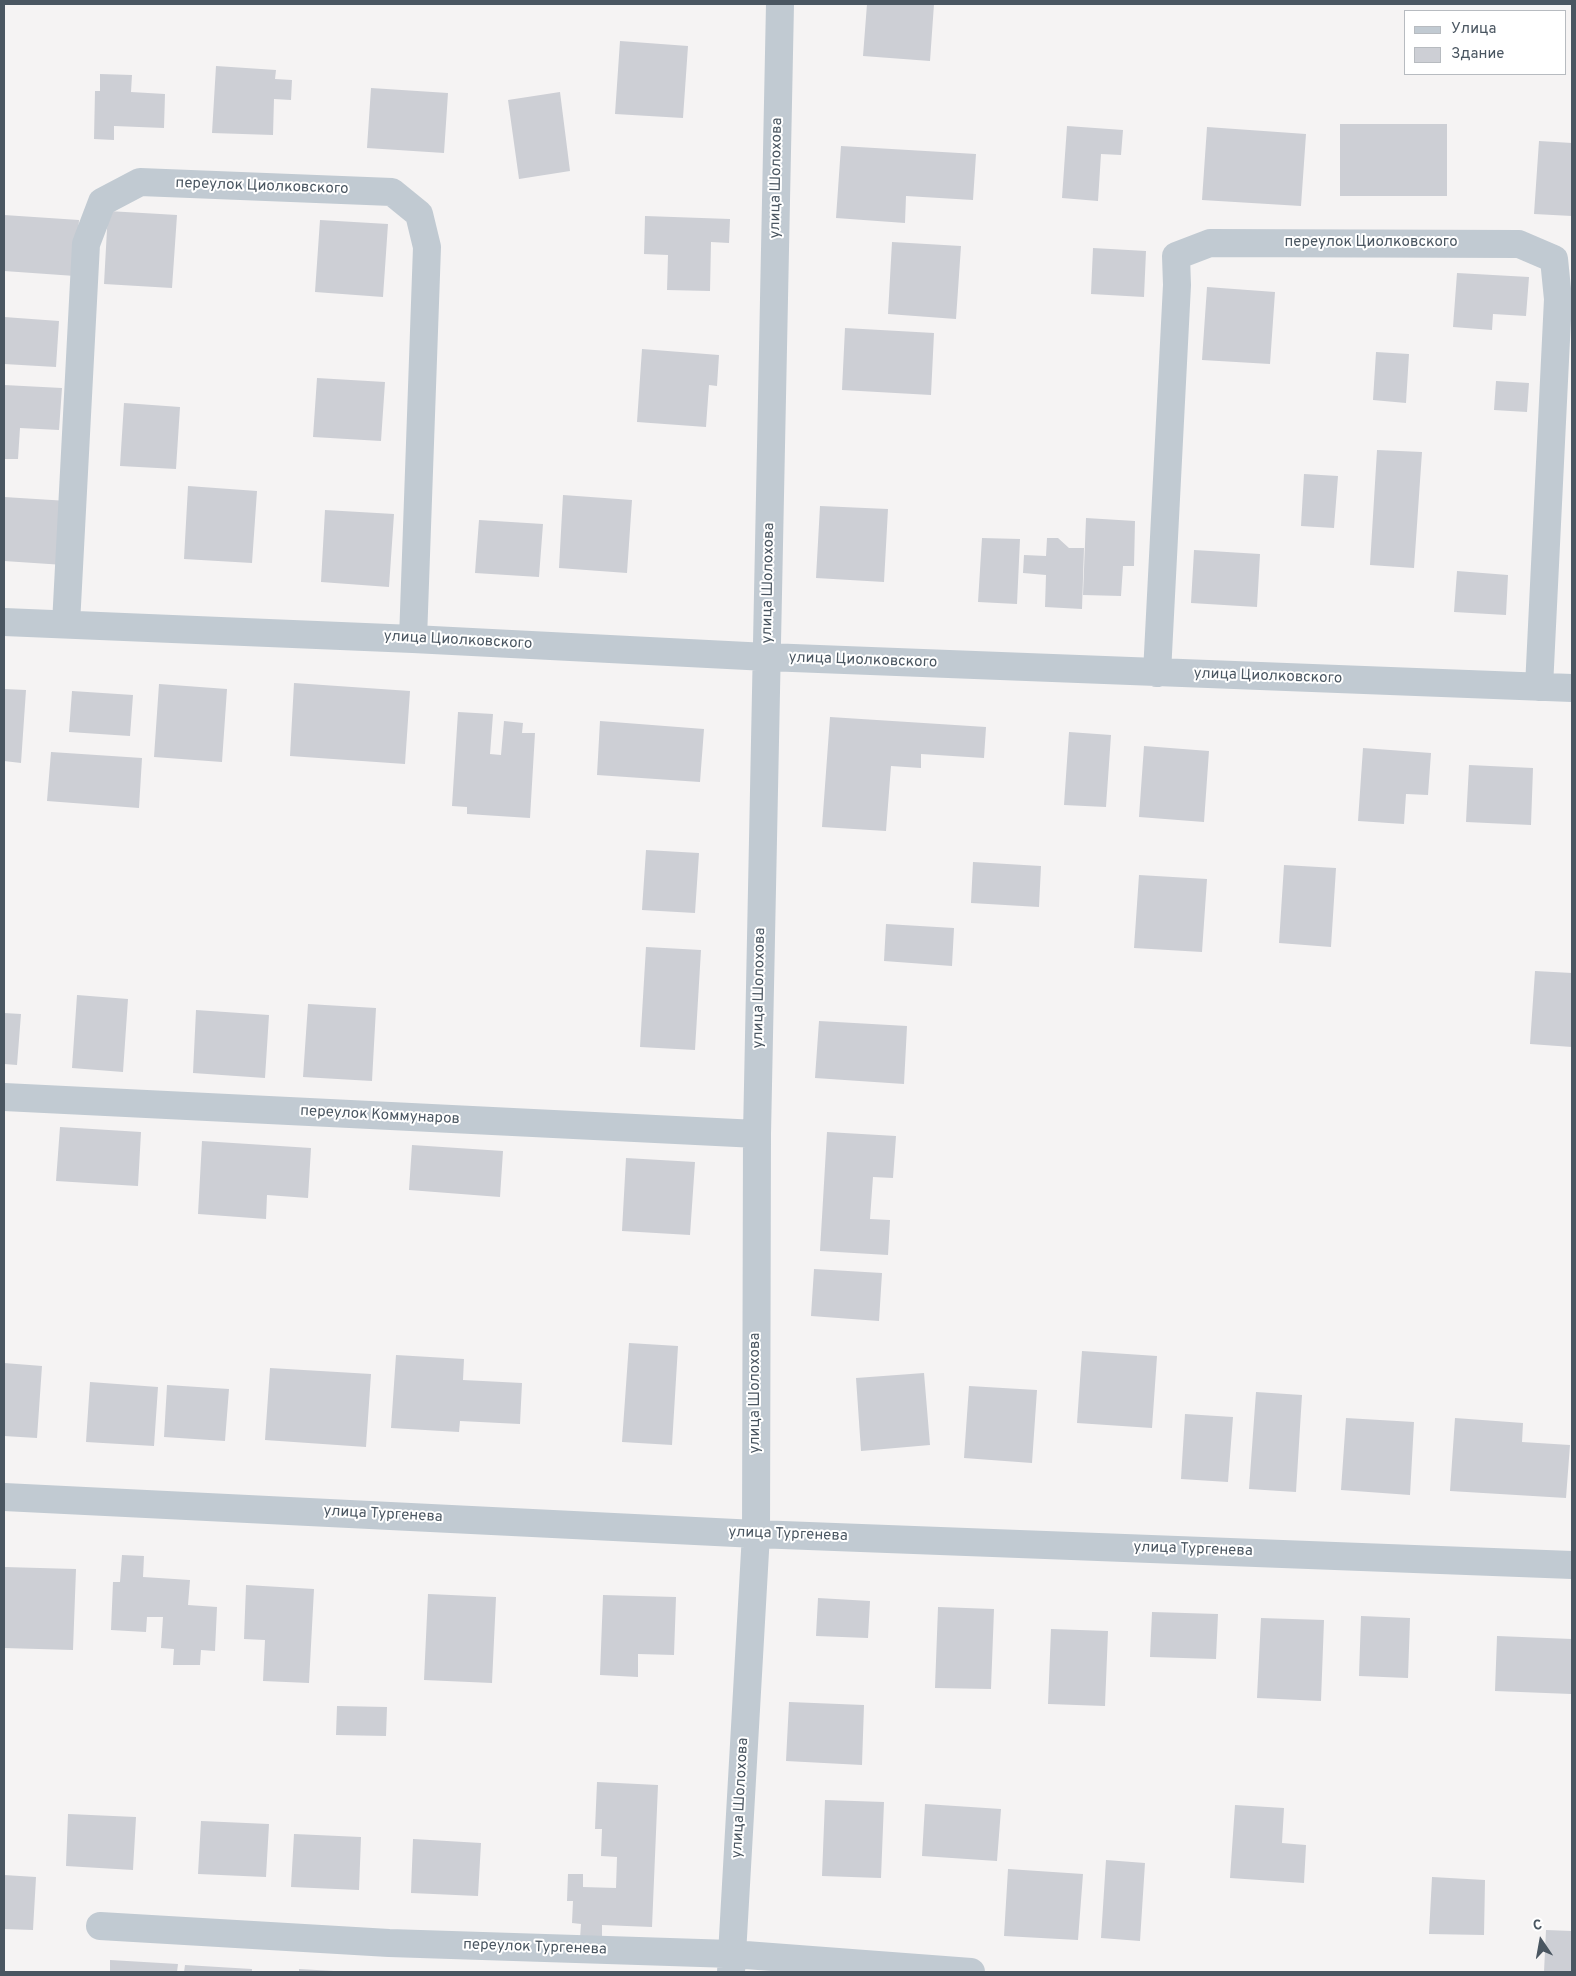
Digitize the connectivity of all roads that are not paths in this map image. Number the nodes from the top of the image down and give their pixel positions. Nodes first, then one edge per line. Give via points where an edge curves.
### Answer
1 (780, 4) edge
2 (4, 622) edge
3 (66, 624) junction
4 (413, 639) junction
5 (768, 657) junction
6 (1158, 673) junction
7 (1539, 687) junction
8 (1572, 688) edge
9 (4, 1097) edge
10 (757, 1134) junction
11 (4, 1497) edge
12 (756, 1534) junction
13 (1572, 1565) edge
14 (100, 1926) dead end
15 (732, 1963) edge
16 (971, 1972) edge

1 - 5 street, улица Шолохова
2 - 3 street, улица Циолковского
3 - 4 street, улица Циолковского
3 - 4 street, переулок Циолковского via 86,244 102,202 140,182 392,192 419,214 427,247
4 - 5 street, улица Циолковского
5 - 6 street, улица Циолковского
5 - 10 street, улица Шолохова
6 - 7 street, улица Циолковского
6 - 7 street, переулок Циолковского via 1176,256 1210,243 1519,244 1554,258 1558,299
7 - 8 street, улица Циолковского
9 - 10 street, переулок Коммунаров
10 - 12 street, улица Шолохова
11 - 12 street, улица Тургенева
12 - 13 street, улица Тургенева
12 - 15 street, улица Шолохова
14 - 15 street, переулок Тургенева
15 - 16 street, переулок Тургенева

